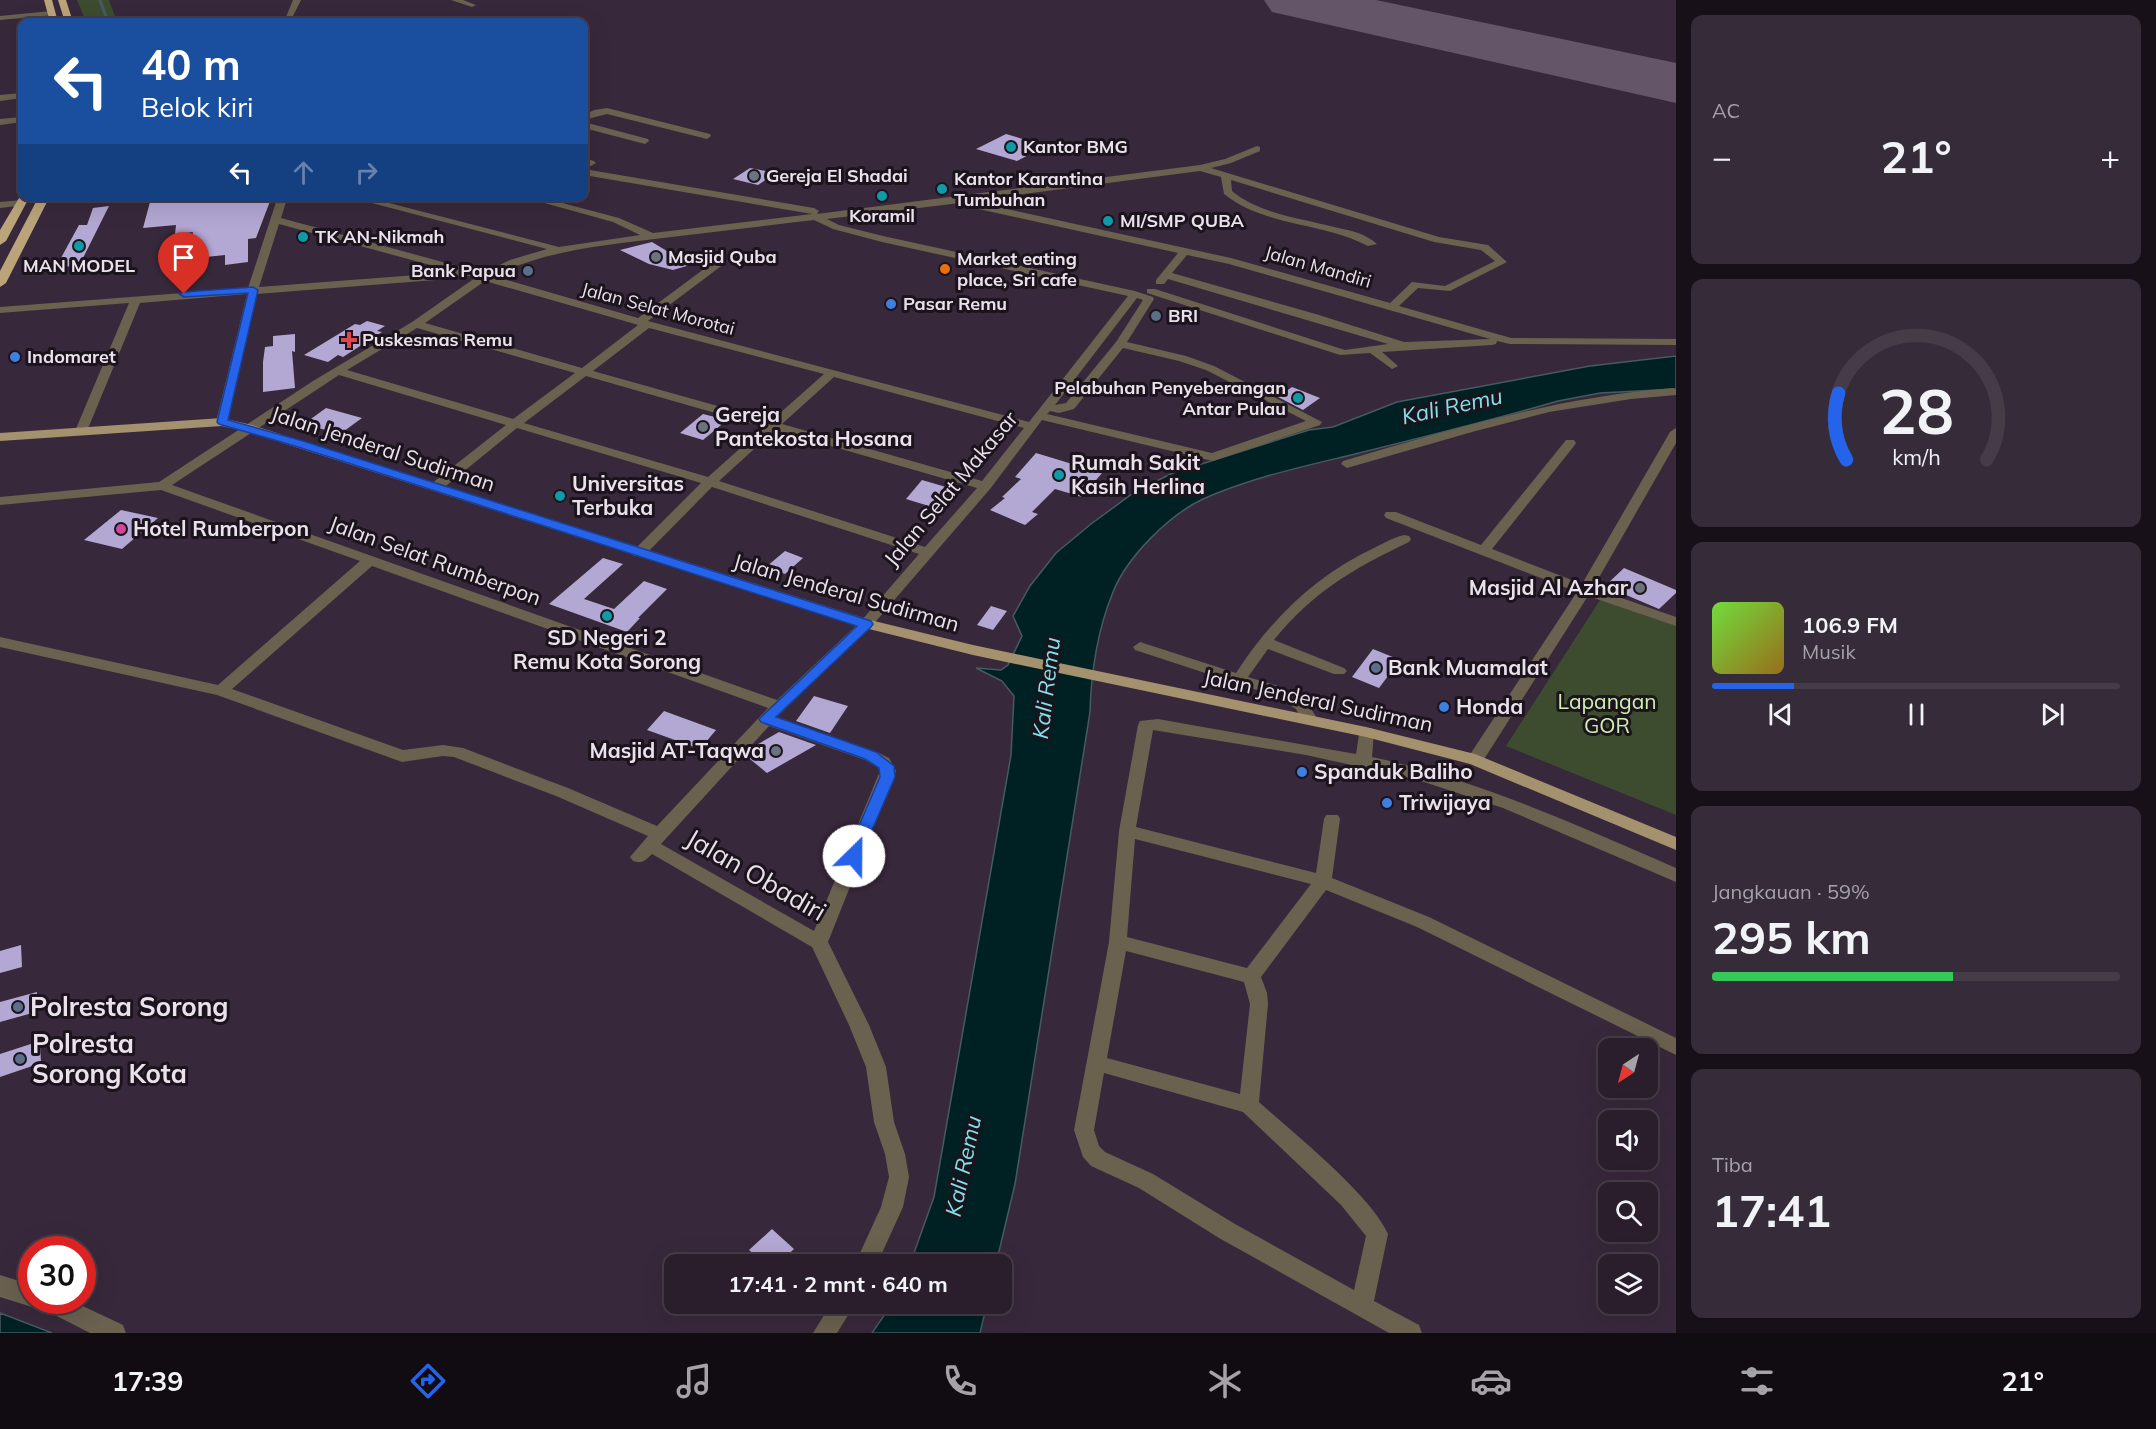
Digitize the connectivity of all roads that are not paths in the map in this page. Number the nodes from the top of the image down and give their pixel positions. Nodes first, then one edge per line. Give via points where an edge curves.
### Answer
1 (48, 0) edge
2 (62, 0) edge
3 (297, 0) edge
4 (458, 1) edge
5 (472, 5) dead end
6 (0, 18) edge
7 (53, 18) edge
8 (68, 18) edge
9 (289, 18) edge
10 (18, 96) edge
11 (0, 98) edge
12 (588, 116) edge
13 (18, 120) edge
14 (0, 122) edge
15 (588, 126) edge
16 (707, 136) dead end
17 (645, 141) dead end
18 (1257, 149) dead end
19 (1200, 168) junction
20 (588, 173) edge
21 (1226, 177) junction
22 (18, 201) edge
23 (22, 201) edge
24 (42, 201) edge
25 (282, 201) edge
26 (369, 201) edge
27 (542, 201) edge
28 (951, 201) junction
29 (0, 205) edge
30 (1331, 209) junction
31 (830, 214) junction
32 (814, 216) junction
33 (276, 220) junction
34 (1309, 222) junction
35 (651, 236) junction
36 (0, 240) edge
37 (1372, 244) dead end
38 (558, 248) junction
39 (1185, 251) junction
40 (720, 262) dead end
41 (470, 274) junction
42 (1167, 275) junction
43 (482, 278) junction
44 (0, 283) edge
45 (253, 290) junction
46 (1144, 294) junction
47 (137, 298) junction
48 (1392, 308) junction
49 (0, 310) edge
50 (643, 323) junction
51 (416, 324) junction
52 (1510, 341) junction
53 (1676, 342) edge
54 (1120, 344) junction
55 (1406, 345) junction
56 (1373, 350) junction
57 (1392, 366) dead end
58 (585, 370) junction
59 (338, 371) junction
60 (832, 373) junction
61 (1675, 393) edge
62 (1039, 416) junction
63 (222, 422) junction
64 (515, 424) junction
65 (772, 425) junction
66 (248, 428) junction
67 (81, 431) junction
68 (1676, 432) edge
69 (0, 437) edge
70 (1570, 443) dead end
71 (1347, 464) dead end
72 (710, 482) junction
73 (162, 486) junction
74 (985, 486) junction
75 (436, 487) junction
76 (0, 501) edge
77 (1390, 515) dead end
78 (1404, 539) dead end
79 (1484, 550) junction
80 (927, 552) junction
81 (639, 553) junction
82 (370, 560) junction
83 (1585, 590) junction
84 (1676, 622) edge
85 (866, 624) junction
86 (0, 642) edge
87 (1265, 642) junction
88 (1140, 647) dead end
89 (1339, 671) dead end
90 (1240, 678) junction
91 (221, 691) junction
92 (779, 706) junction
93 (766, 719) junction
94 (1310, 720) junction
95 (1366, 732) junction
96 (1364, 760) junction
97 (1475, 760) junction
98 (1332, 819) dead end
99 (1127, 831) junction
100 (1676, 844) edge
101 (649, 846) junction
102 (1676, 875) edge
103 (1323, 881) junction
104 (819, 942) junction
105 (1118, 942) junction
106 (1251, 976) junction
107 (1676, 1047) edge
108 (1096, 1063) junction
109 (1250, 1105) junction
110 (871, 1254) edge
111 (0, 1286) edge
112 (18, 1292) edge
113 (1362, 1306) junction
114 (74, 1314) edge
115 (837, 1314) edge
116 (115, 1333) edge
117 (824, 1333) edge
118 (1411, 1333) edge

1 - 7 highway
2 - 8 highway
3 - 9 street
4 - 5 street
6 - 7 street
10 - 11 street
12 - 16 street via 607,111
13 - 14 street
15 - 17 street
18 - 19 street
19 - 21 street
19 - 28 street
20 - 31 street
21 - 30 street
21 - 34 street via 1227,192 1242,204
22 - 29 street
23 - 36 highway
24 - 44 highway
25 - 33 street
26 - 38 street
27 - 35 street via 616,220
28 - 31 street
28 - 39 street, Jalan Mandiri
30 - 34 street
30 - 48 street via 1438,240 1484,247 1502,262 1446,289 1416,284
31 - 32 street
32 - 35 street
32 - 46 street via 836,227 882,239
33 - 41 street, Jalan Selat Morotai
33 - 45 street
34 - 37 street via 1360,236
35 - 38 street
38 - 43 street via 514,262
39 - 42 street, Jalan Selat Makasar
39 - 48 street, Jalan Mandiri
40 - 50 street
41 - 43 street, Jalan Selat Morotai
41 - 45 street
42 - 46 street, Jalan Selat Makasar
42 - 55 street
43 - 50 street, Jalan Selat Morotai
43 - 51 street
45 - 47 street
45 - 63 street
46 - 54 street via 1149,301
46 - 56 street via 1341,352
46 - 62 street, Jalan Selat Makasar
47 - 49 street
47 - 67 street
48 - 52 street, Jalan Mandiri
50 - 58 street
50 - 60 street, Jalan Selat Morotai
51 - 58 street
51 - 59 street
52 - 53 street, Jalan Mandiri
52 - 55 street
54 - 62 street via 1070,406
54 - 62 street, Jalan Selat Morotai via 1210,368 1316,422 1213,457
55 - 56 street
56 - 57 street
58 - 64 street
58 - 65 street
59 - 64 street
59 - 66 street
60 - 62 street, Jalan Selat Morotai
60 - 65 street
61 - 71 street via 1627,394 1567,404
62 - 74 street, Jalan Selat Makasar
63 - 66 main road, Jalan Jenderal Sudirman
63 - 67 main road, Jalan Jenderal Sudirman
64 - 72 street
64 - 75 street
65 - 72 street
65 - 74 street
66 - 73 street
66 - 75 main road, Jalan Jenderal Sudirman
67 - 69 main road, Jalan Jenderal Sudirman
68 - 83 street
70 - 79 street
72 - 80 street
72 - 81 street
73 - 76 street, Jalan Selat Rumberpon
73 - 82 street, Jalan Selat Rumberpon
74 - 80 street, Jalan Selat Makasar
75 - 81 main road, Jalan Jenderal Sudirman
77 - 79 street
78 - 87 street via 1337,573
79 - 83 street
80 - 85 street, Jalan Selat Makasar
81 - 85 main road, Jalan Jenderal Sudirman
82 - 91 street
82 - 92 street, Jalan Selat Rumberpon
83 - 84 street
83 - 97 street
85 - 92 street, Jalan Selat Makasar
85 - 94 main road, Jalan Jenderal Sudirman
86 - 91 street, Jalan Obadiri
87 - 89 street
87 - 90 street
88 - 90 street
90 - 94 street via 1289,696 1302,705
91 - 101 street, Jalan Obadiri via 402,756 441,750 457,752 562,792
92 - 93 street, Jalan Selat Makasar
93 - 101 street, Jalan Selat Makasar
93 - 104 street via 871,756 883,762 888,771
94 - 95 main road, Jalan Jenderal Sudirman
95 - 96 street
95 - 97 main road, Jalan Jenderal Sudirman
96 - 99 street via 1148,723
96 - 102 street via 1477,792
97 - 100 main road, Jalan Jenderal Sudirman
98 - 103 street
99 - 103 street
99 - 105 street
101 - 104 street, Jalan Obadiri
103 - 106 street
103 - 107 street via 1423,922
104 - 110 street, Jalan Obadiri via 876,1067 884,1122 899,1177 892,1207
105 - 106 street
105 - 108 street
106 - 109 street via 1259,1004
108 - 109 street
108 - 113 street via 1084,1130 1090,1151 1098,1159 1146,1181
109 - 113 street via 1348,1198 1377,1234
111 - 112 street
113 - 118 street
114 - 116 street
115 - 117 street

